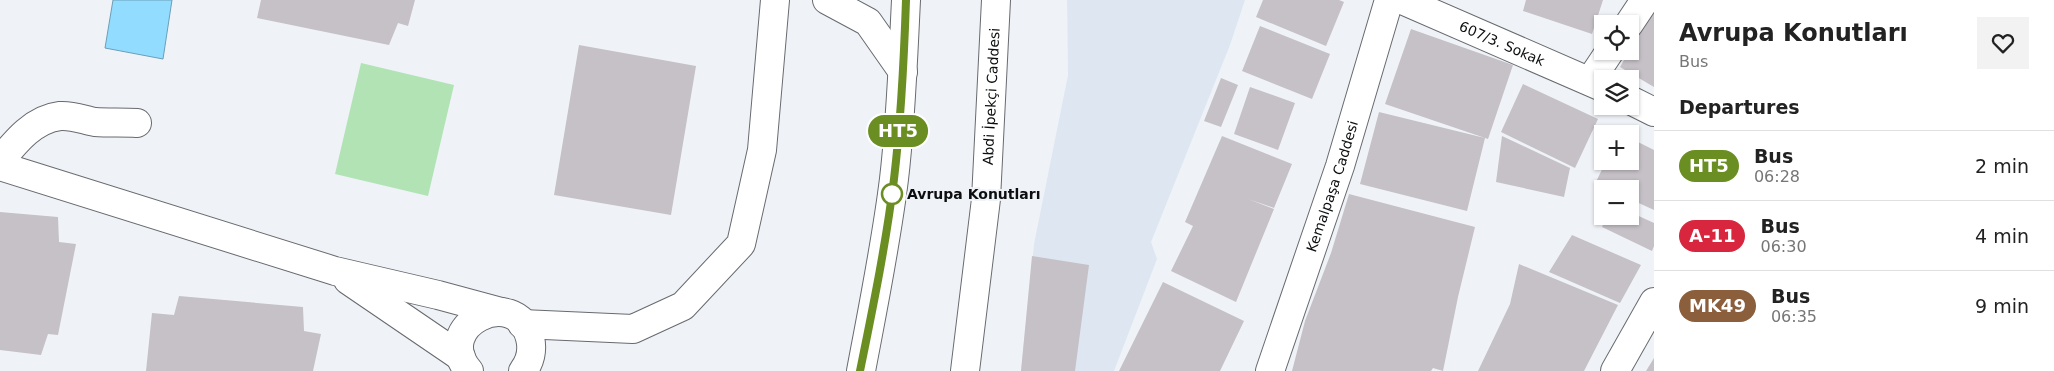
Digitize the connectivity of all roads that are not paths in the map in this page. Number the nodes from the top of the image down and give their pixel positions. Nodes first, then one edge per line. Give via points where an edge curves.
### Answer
1 (775, 0) edge
2 (827, 0) edge
3 (906, 0) edge
4 (996, 0) edge
5 (1389, 0) edge
6 (1402, 0) edge
7 (1645, 0) edge
8 (1635, 15) edge
9 (903, 72) junction
10 (1594, 83) edge
11 (1639, 104) edge
12 (1654, 112) edge
13 (137, 123) dead end
14 (0, 161) edge
15 (0, 166) edge
16 (335, 271) junction
17 (1654, 302) edge
18 (512, 318) junction
19 (466, 366) edge
20 (523, 371) edge
21 (860, 371) edge
22 (965, 371) edge
23 (1270, 371) edge
24 (1616, 371) edge

1 - 18 street via 762,150 740,244 683,306 632,329
2 - 9 street via 868,22
3 - 9 street
4 - 22 street, Abdi İpekçi Caddesi via 986,199
5 - 23 street, Kemalpaşa Caddesi via 1340,166
6 - 10 street, 607/3. Sokak
7 - 8 street
9 - 21 street via 894,179
11 - 12 street
13 - 14 street via 92,122 61,116 39,123 18,138
15 - 16 street
16 - 18 street via 438,295
16 - 19 street via 426,331
17 - 24 street
18 - 19 street via 488,312 469,324 460,345
18 - 20 street via 529,334 532,346

